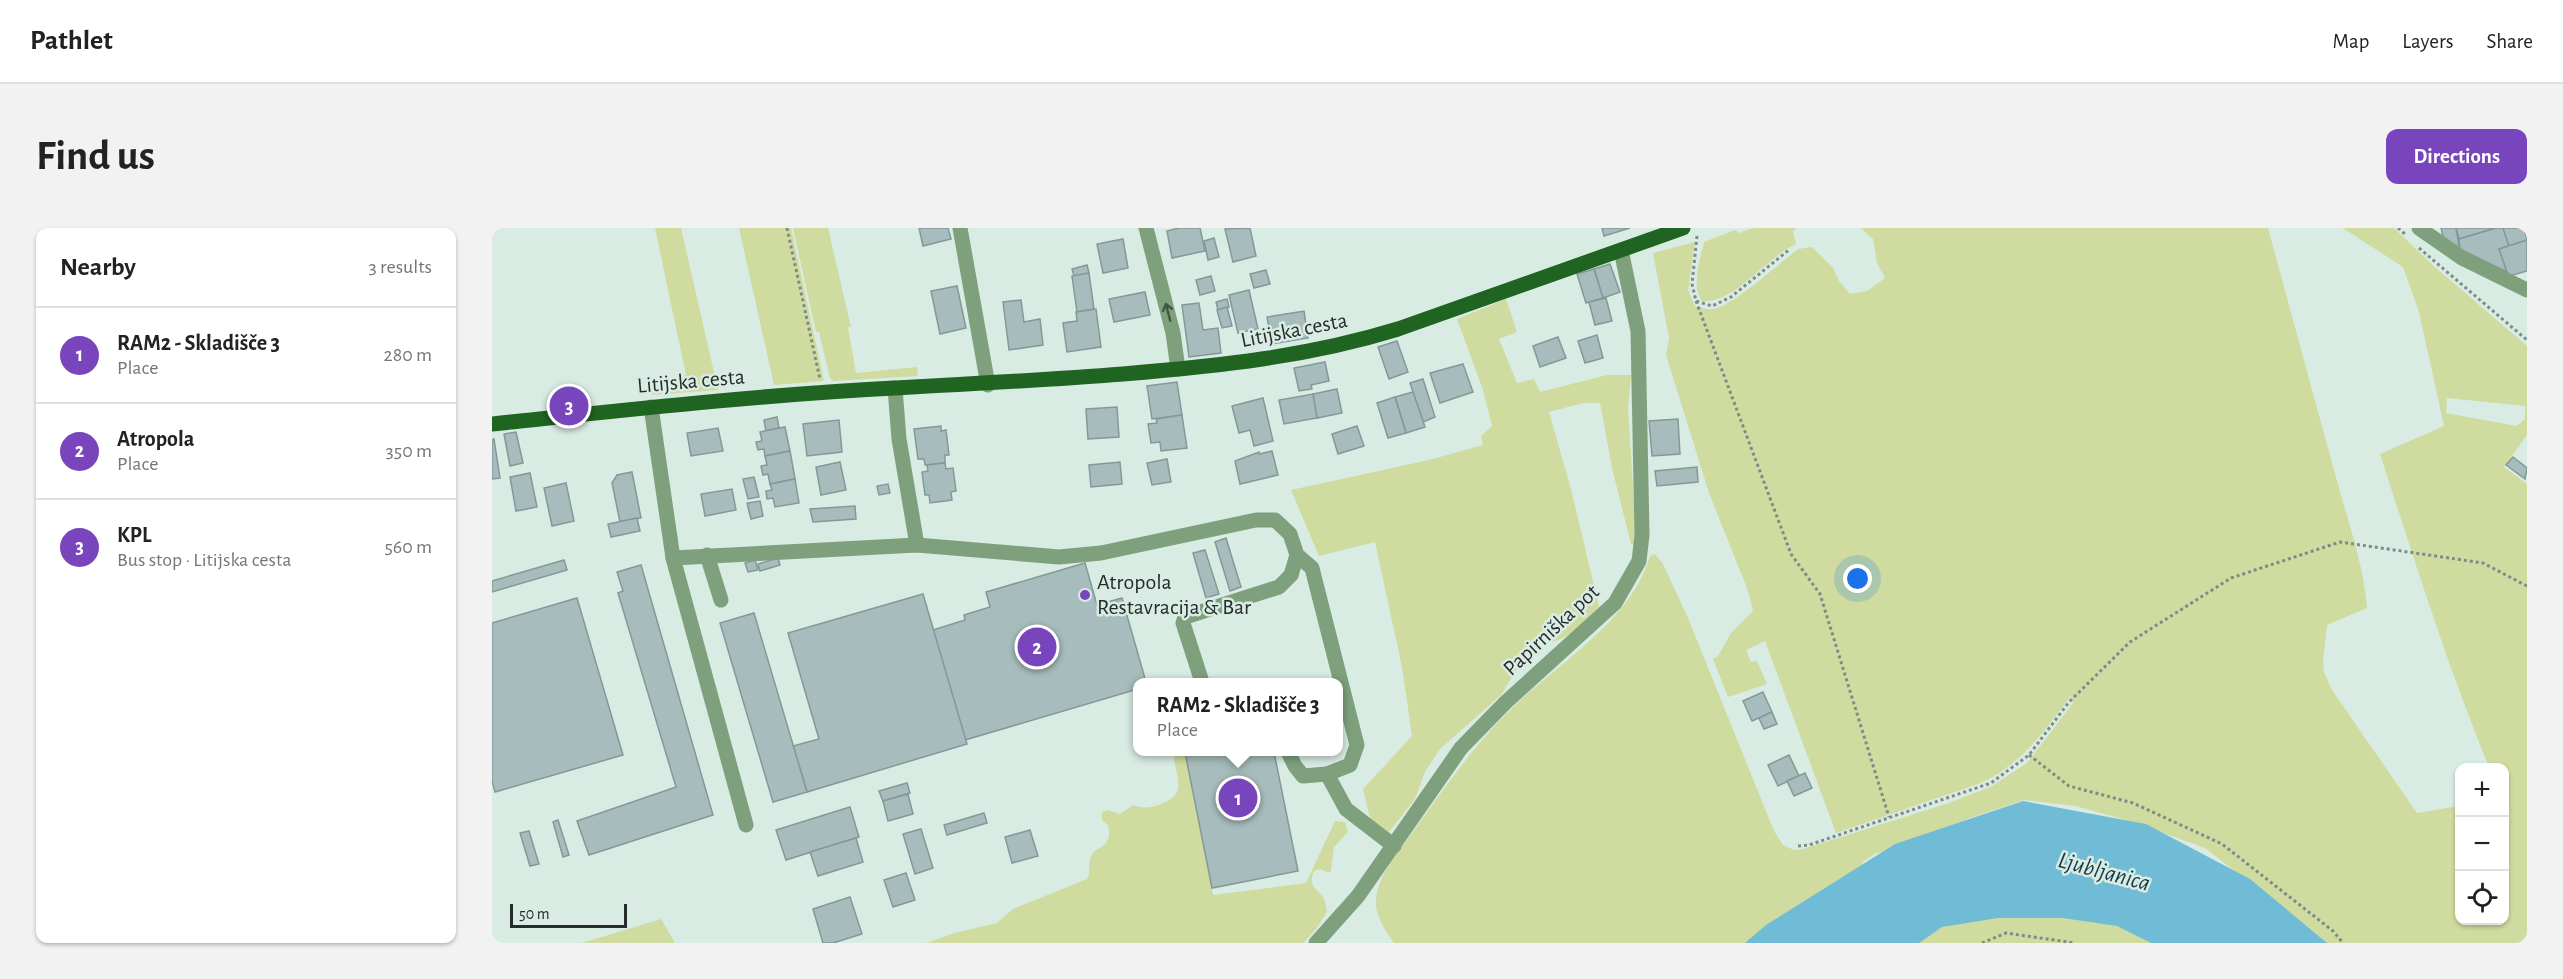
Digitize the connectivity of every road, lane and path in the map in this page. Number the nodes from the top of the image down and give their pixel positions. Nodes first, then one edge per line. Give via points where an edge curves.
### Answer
1 (787, 228) edge
2 (960, 228) edge
3 (1146, 228) edge
4 (1683, 228) edge
5 (1698, 228) edge
6 (2398, 228) edge
7 (2413, 236) edge
8 (1790, 249) dead end
9 (1621, 250) junction
10 (2527, 290) edge
11 (1696, 301) junction
12 (2527, 340) edge
13 (1178, 369) junction
14 (988, 384) junction
15 (895, 388) junction
16 (823, 392) junction
17 (651, 407) junction
18 (492, 424) edge
19 (917, 545) junction
20 (707, 555) junction
21 (1297, 555) junction
22 (673, 558) junction
23 (2527, 586) edge
24 (721, 600) dead end
25 (1202, 678) edge
26 (1341, 678) edge
27 (1343, 687) edge
28 (2029, 755) junction
29 (1290, 756) edge
30 (1327, 774) junction
31 (1889, 817) junction
32 (746, 825) dead end
33 (1394, 846) junction
34 (1798, 846) dead end
35 (1316, 943) edge
36 (1982, 943) edge
37 (2075, 943) edge
38 (2343, 943) edge

1 - 16 path
2 - 14 street
13 -> 3 street via 1173,333
4 - 9 main road, Litijska cesta
5 - 11 path via 1692,284
6 - 7 path
7 - 10 street
7 - 12 path
8 - 11 path via 1731,297 1712,306
9 - 13 main road, Litijska cesta via 1351,344 1227,365
9 - 33 street, Papirniška pot via 1638,331 1642,535 1639,561 1615,603 1461,748
11 - 31 path via 1791,554 1820,594
13 - 14 main road, Litijska cesta
14 - 15 main road, Litijska cesta
15 - 16 main road, Litijska cesta
15 - 19 street via 899,439
16 - 17 main road, Litijska cesta
17 - 18 main road, Litijska cesta
17 - 22 street
19 - 20 street
19 - 21 street via 1059,557 1101,553 1256,520 1275,520 1290,534
20 - 22 street
20 - 24 street
21 - 25 street via 1291,575 1280,587 1185,617 1183,623
21 - 26 street via 1312,568
22 - 32 street
23 - 28 path via 2483,563 2340,542 2231,578 2130,642 2069,702
27 - 30 street via 1357,745 1350,765
28 - 31 path via 1990,783 1970,792
28 - 38 path via 2069,786 2133,803 2223,844
29 - 30 street via 1303,776
30 - 33 street via 1346,809
31 - 34 path
33 - 35 street, Papirniška pot via 1358,897
36 - 37 path via 2006,933

